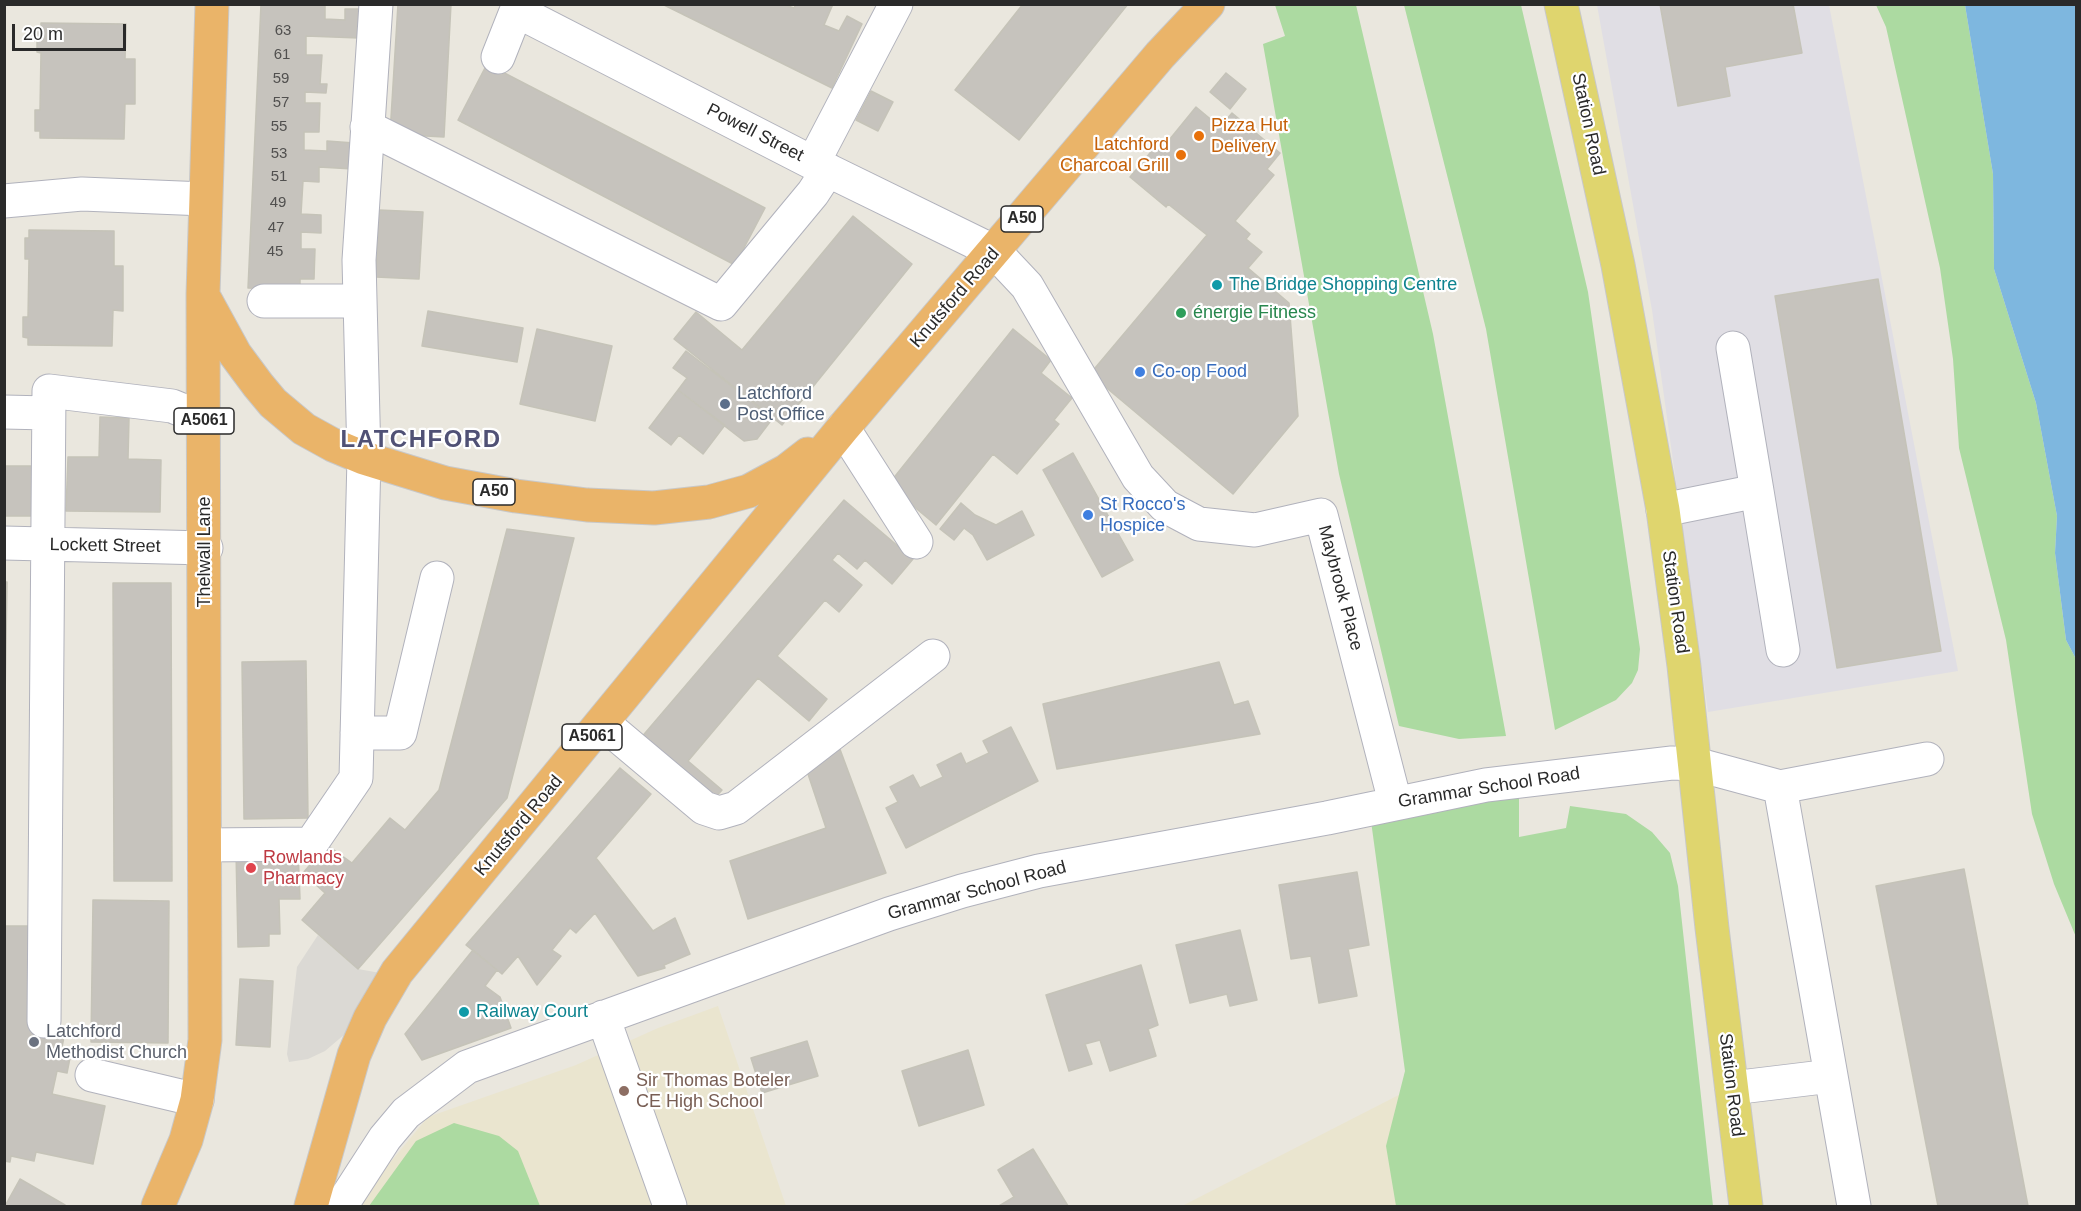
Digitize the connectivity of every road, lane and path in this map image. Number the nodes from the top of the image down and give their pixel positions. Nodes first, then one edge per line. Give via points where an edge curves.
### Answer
1 (212, 4) edge
2 (376, 4) edge
3 (1561, 4) edge
4 (1204, 7) edge
5 (518, 8) edge
6 (885, 8) edge
7 (498, 57) dead end
8 (367, 128) junction
9 (820, 167) junction
10 (205, 199) junction
11 (4, 201) edge
12 (995, 252) junction
13 (203, 294) junction
14 (264, 301) dead end
15 (358, 301) junction
16 (1733, 348) dead end
17 (4, 412) edge
18 (48, 413) junction
19 (204, 419) junction
20 (843, 428) junction
21 (364, 458) junction
22 (1757, 491) junction
23 (1663, 510) junction
24 (916, 542) dead end
25 (4, 543) edge
26 (48, 544) junction
27 (206, 548) junction
28 (438, 578) dead end
29 (1783, 650) dead end
30 (933, 656) dead end
31 (603, 724) junction
32 (357, 733) junction
33 (1927, 759) dead end
34 (1695, 764) junction
35 (1780, 787) junction
36 (1395, 802) junction
37 (205, 845) junction
38 (603, 1017) junction
39 (44, 1021) dead end
40 (92, 1075) dead end
41 (1831, 1076) junction
42 (1732, 1088) junction
43 (197, 1100) junction
44 (158, 1206) edge
45 (311, 1206) edge
46 (341, 1206) edge
47 (670, 1206) edge
48 (1746, 1206) edge
49 (1854, 1206) edge

1 - 10 highway, Thelwall Lane / A50
2 - 8 street
3 - 23 main road, Station Road via 1618,265
4 - 12 highway, Knutsford Road / A50
5 - 7 street, Powell Street
5 - 9 street, Powell Street
6 - 9 street
8 - 9 street via 721,304 813,193
8 - 15 street
9 - 12 street, Powell Street
10 - 11 street via 82,194
10 - 13 highway, Thelwall Lane / A50
12 - 20 highway, Knutsford Road / A50
12 - 36 street, Maybrook Place via 1027,286 1138,477 1165,506 1199,524 1255,530 1321,515
13 - 19 highway, Thelwall Lane / A5061
13 - 21 highway, Knutsford Road / A50 via 235,354 273,403 304,429
14 - 15 street
15 - 21 street
16 - 22 street
17 - 18 street
18 - 19 street via 49,391 172,406
18 - 26 street
19 - 27 highway, Thelwall Lane / A5061
20 - 21 highway, Knutsford Road / A50 via 786,471 749,491 709,502 654,508 516,496 445,483
20 - 24 street
20 - 31 highway, Knutsford Road / A5061
21 - 32 street
22 - 23 street
22 - 29 street
23 - 34 main road, Station Road
25 - 26 street, Lockett Street
26 - 27 street, Lockett Street
26 - 39 street
27 - 37 highway, Thelwall Lane / A5061
28 - 32 street via 400,733
30 - 31 street via 736,808 719,813 704,808
31 - 45 highway, Knutsford Road / A5061 via 397,972 354,1055
32 - 37 street via 356,778 311,844
33 - 35 street
34 - 35 street, Grammar School Road
34 - 36 street, Grammar School Road via 1672,763 1486,785
34 - 42 main road, Station Road
35 - 41 street
36 - 38 street, Grammar School Road via 1039,871 962,891
37 - 43 highway, Thelwall Lane / A5061 via 205,1040
38 - 46 street, Grammar School Road via 467,1067 431,1092 385,1138
38 - 47 street
40 - 43 street
41 - 42 street
41 - 49 street
42 - 48 main road, Station Road
43 - 44 highway, A5061 via 186,1140

